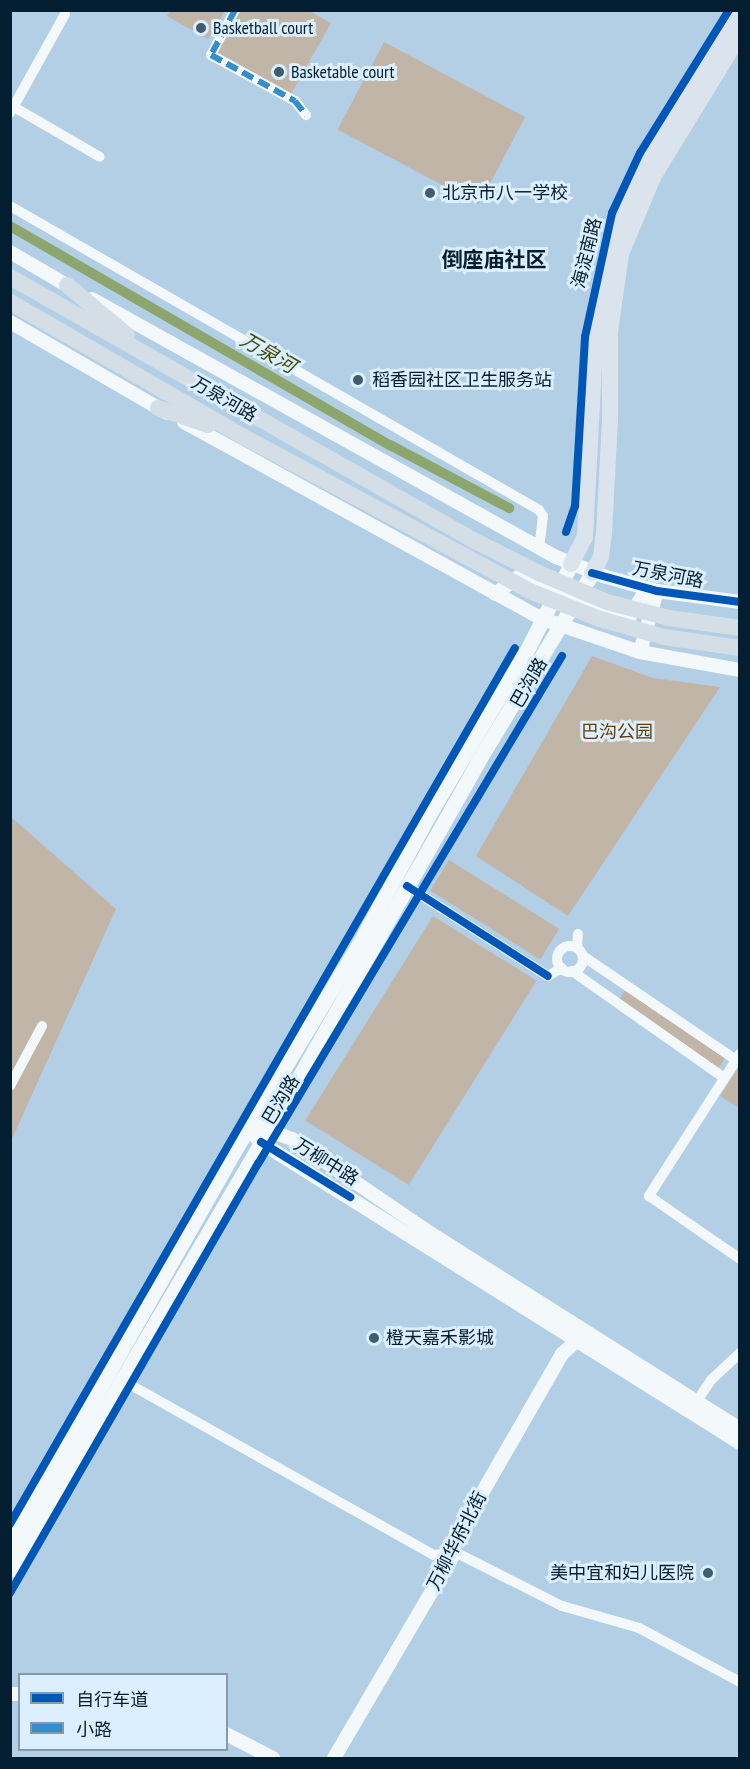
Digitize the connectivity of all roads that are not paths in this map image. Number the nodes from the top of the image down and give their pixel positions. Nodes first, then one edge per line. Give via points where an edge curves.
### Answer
1 (235, 10) edge
2 (740, 12) edge
3 (64, 14) dead end
4 (740, 35) edge
5 (12, 110) edge
6 (306, 115) dead end
7 (100, 157) dead end
8 (10, 206) edge
9 (10, 252) edge
10 (10, 278) edge
11 (67, 285) junction
12 (10, 302) edge
13 (10, 322) edge
14 (160, 362) junction
15 (158, 408) junction
16 (244, 437) junction
17 (500, 527) junction
18 (539, 548) junction
19 (571, 564) junction
20 (592, 573) junction
21 (468, 580) junction
22 (652, 590) junction
23 (556, 593) junction
24 (495, 594) junction
25 (575, 601) junction
26 (740, 602) edge
27 (543, 619) junction
28 (560, 626) junction
29 (740, 628) edge
30 (740, 648) edge
31 (640, 652) junction
32 (740, 670) edge
33 (407, 886) junction
34 (578, 934) dead end
35 (580, 951) junction
36 (567, 970) junction
37 (622, 982) junction
38 (610, 998) junction
39 (42, 1026) dead end
40 (738, 1057) edge
41 (724, 1078) junction
42 (10, 1086) edge
43 (248, 1127) junction
44 (269, 1128) junction
45 (260, 1142) junction
46 (740, 1259) edge
47 (582, 1335) junction
48 (740, 1353) edge
49 (120, 1379) junction
50 (697, 1401) junction
51 (740, 1429) edge
52 (740, 1443) edge
53 (10, 1546) edge
54 (455, 1552) junction
55 (10, 1570) edge
56 (740, 1682) edge
57 (228, 1735) edge
58 (273, 1758) edge
59 (334, 1758) edge

1 - 6 street via 211,55 295,101
2 - 19 main road, 海淀南路 via 652,155 610,253 595,347 585,537
3 - 5 street
4 - 20 main road, 海淀南路 via 654,177 621,254 610,332 604,534 601,557
5 - 7 street
8 - 18 street via 539,510 543,516
9 - 11 street, 万泉河路
10 - 14 highway, 万泉河路
11 - 14 highway
11 - 17 street, 万泉河路
12 - 16 highway, 万泉河路
13 - 15 street
14 - 29 highway, 万泉河路 via 473,540 607,602 669,618
15 - 16 highway
15 - 21 street
16 - 30 highway, 万泉河路 via 532,592 600,620 664,637
17 - 18 street, 万泉河路
17 - 21 street
18 - 19 street, 万泉河路
19 - 20 street, 万泉河路
19 - 23 main road, 巴沟路
20 - 22 street, 万泉河路
20 - 25 main road, 巴沟路
21 - 24 street
22 - 25 street via 629,618
22 - 26 street, 万泉河路
22 - 31 street
23 - 24 street via 520,576
23 - 25 street
23 - 27 main road, 巴沟路
24 - 27 street
25 - 28 main road, 巴沟路
27 - 28 street
27 - 43 main road, 巴沟路 via 360,942
28 - 31 street
28 - 33 main road, 巴沟路
31 - 32 street
33 - 36 street via 548,976
33 - 44 main road, 巴沟路
34 - 35 street
35 - 36 street via 581,965
35 - 36 street via 565,947 559,954
35 - 37 street
36 - 38 street
37 - 38 street
37 - 40 street
38 - 41 street
39 - 42 street
40 - 41 street
41 - 46 street via 649,1196
43 - 44 street
43 - 45 street, 万柳中路
43 - 53 main road, 巴沟路
44 - 45 main road, 巴沟路
44 - 47 street, 万柳中路
45 - 47 street, 万柳中路
45 - 49 main road, 巴沟路
47 - 50 street, 万柳中路
47 - 52 street, 万柳中路
47 - 54 street, 万柳华府北街 via 562,1354 451,1547
48 - 50 street via 711,1380
49 - 54 street via 434,1555
49 - 55 main road, 巴沟路
50 - 51 street, 万柳中路
54 - 56 street via 562,1606 639,1628
54 - 59 street, 万柳华府北街
57 - 58 street

